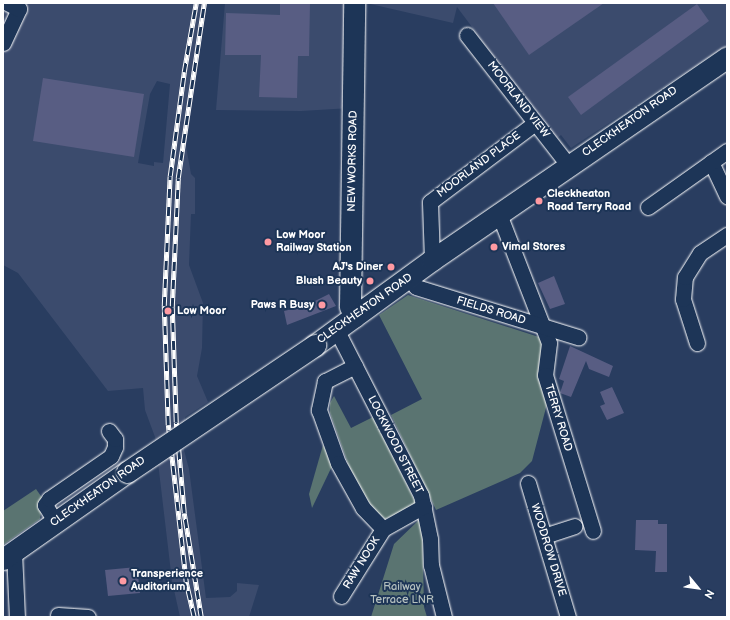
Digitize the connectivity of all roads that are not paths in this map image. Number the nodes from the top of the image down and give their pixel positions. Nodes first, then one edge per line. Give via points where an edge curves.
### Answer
1 (7, 3) edge
2 (354, 3) edge
3 (467, 35) dead end
4 (3, 43) edge
5 (727, 57) edge
6 (535, 123) junction
7 (727, 151) edge
8 (711, 162) junction
9 (569, 166) junction
10 (727, 197) edge
11 (648, 207) dead end
12 (499, 214) junction
13 (727, 235) edge
14 (432, 260) junction
15 (409, 278) junction
16 (354, 317) junction
17 (541, 326) junction
18 (337, 331) junction
19 (578, 337) dead end
20 (698, 343) dead end
21 (355, 366) junction
22 (109, 430) dead end
23 (528, 483) dead end
24 (424, 506) junction
25 (55, 521) junction
26 (574, 526) dead end
27 (383, 529) junction
28 (593, 531) dead end
29 (544, 536) junction
30 (8, 555) edge
31 (341, 596) dead end
32 (58, 615) dead end
33 (17, 617) edge
34 (88, 617) edge
35 (444, 617) edge
36 (568, 617) edge

1 - 4 street via 19,10
2 - 16 street, NEW WORKS ROAD via 350,306
3 - 6 street, MOORLAND VIEW
5 - 9 street, CLECKHEATON ROAD
6 - 9 street, MOORLAND VIEW
6 - 14 street, MOORLAND PLACE via 430,202
7 - 8 street
8 - 10 street
8 - 11 street
9 - 12 street, CLECKHEATON ROAD
12 - 14 street, CLECKHEATON ROAD
12 - 17 street, TERRY ROAD
13 - 20 street via 700,253 685,277 683,299
14 - 15 street, CLECKHEATON ROAD
15 - 16 street, CLECKHEATON ROAD
15 - 17 street, FIELDS ROAD via 416,287
16 - 18 street, CLECKHEATON ROAD
17 - 19 street, FIELDS ROAD
17 - 28 street, TERRY ROAD via 549,343 545,374
18 - 21 street, LOCKWOOD STREET
18 - 25 street, CLECKHEATON ROAD, bridge
21 - 24 street, LOCKWOOD STREET via 421,494
21 - 27 street via 325,381 319,410 338,463 363,508
22 - 25 street via 115,439 116,447 110,456 48,499 45,505
23 - 29 street, WOODROW DRIVE
24 - 27 street, RAW NOOK
24 - 35 street, LOCKWOOD STREET via 430,539 430,565
25 - 30 street, CLECKHEATON ROAD
26 - 29 street
27 - 31 street, RAW NOOK
29 - 36 street, WOODROW DRIVE
30 - 33 street
32 - 34 street

